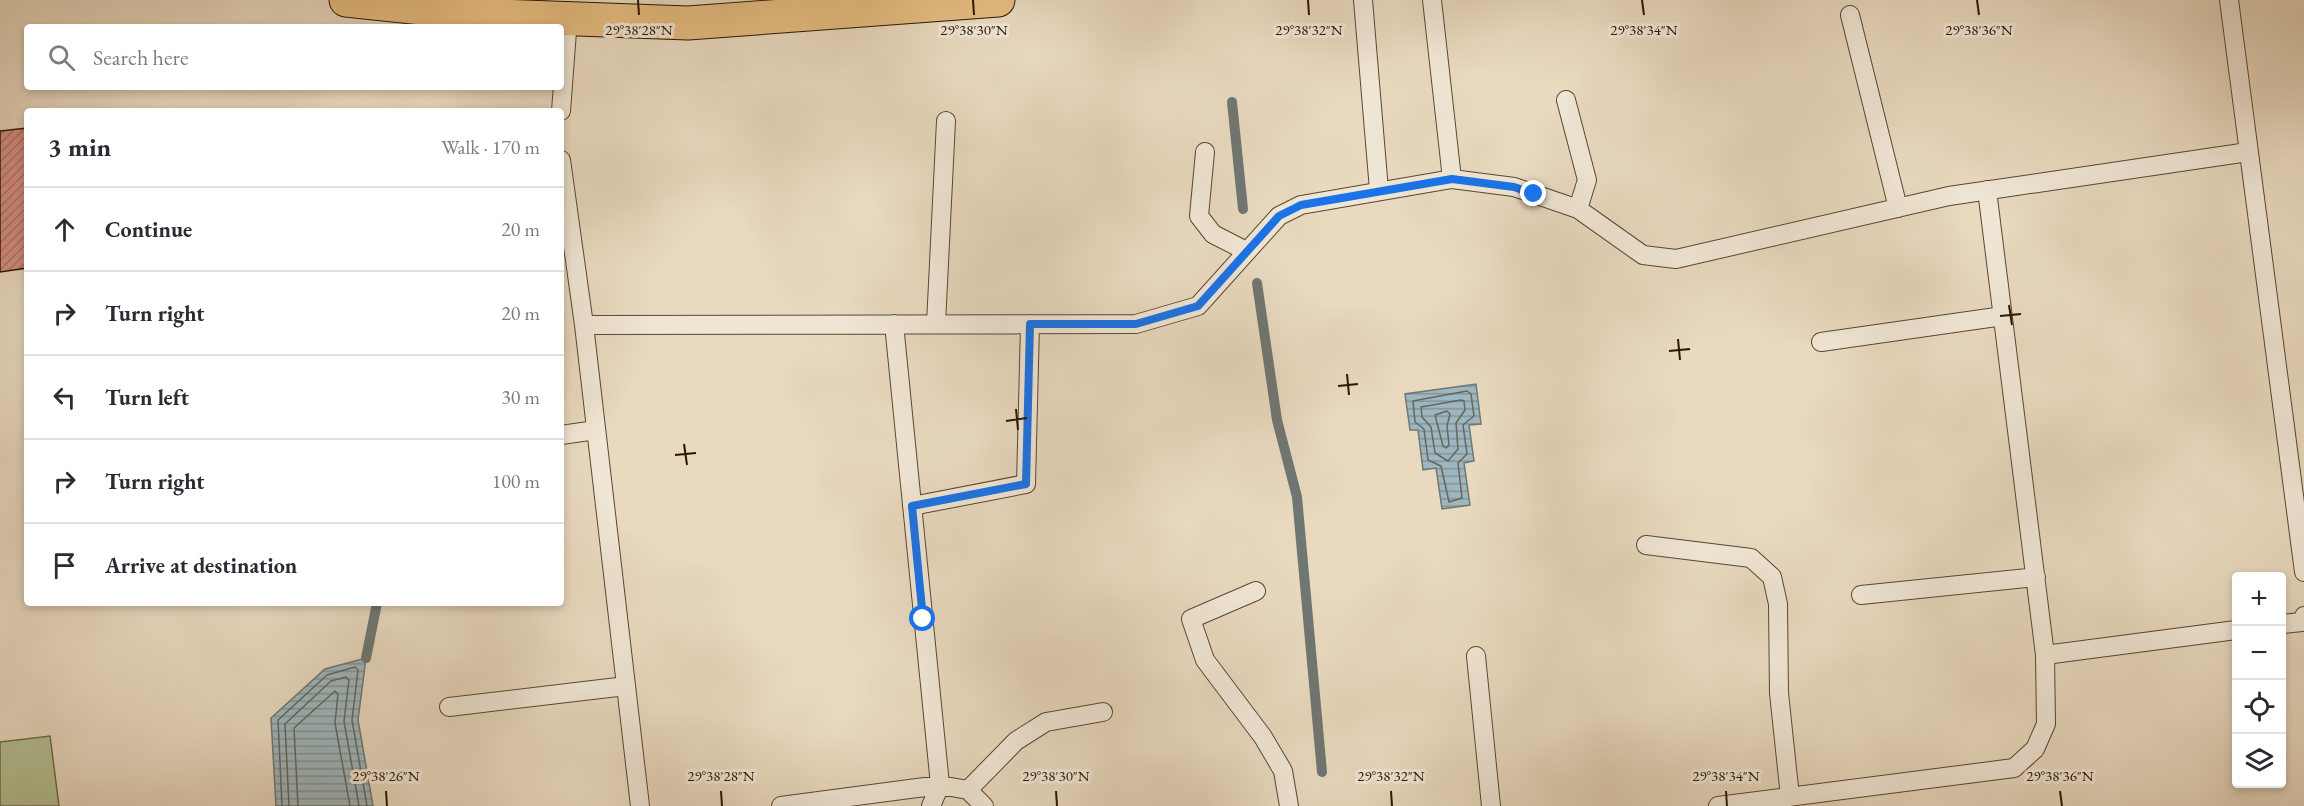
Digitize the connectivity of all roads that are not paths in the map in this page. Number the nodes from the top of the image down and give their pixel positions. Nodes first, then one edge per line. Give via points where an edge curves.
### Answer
1 (346, 0) edge
2 (998, 0) edge
3 (1363, 0) edge
4 (1432, 0) edge
5 (2229, 0) edge
6 (1850, 15) dead end
7 (568, 18) junction
8 (564, 71) edge
9 (563, 90) edge
10 (1566, 100) dead end
11 (561, 108) edge
12 (946, 121) dead end
13 (1205, 152) dead end
14 (2248, 152) junction
15 (1452, 179) junction
16 (564, 182) edge
17 (1379, 190) junction
18 (1987, 190) junction
19 (1898, 208) junction
20 (1578, 209) junction
21 (1246, 251) junction
22 (2003, 315) junction
23 (894, 324) junction
24 (936, 324) junction
25 (1030, 324) junction
26 (584, 325) junction
27 (1821, 342) dead end
28 (596, 430) junction
29 (564, 435) edge
30 (912, 506) junction
31 (1646, 545) dead end
32 (2304, 572) edge
33 (2036, 577) junction
34 (1256, 591) dead end
35 (1861, 595) dead end
36 (2303, 620) edge
37 (2286, 623) edge
38 (2232, 631) edge
39 (1476, 656) dead end
40 (2045, 656) junction
41 (626, 686) junction
42 (448, 707) dead end
43 (1103, 712) dead end
44 (940, 785) junction
45 (968, 790) junction
46 (1790, 796) junction
47 (640, 806) edge
48 (781, 806) edge
49 (931, 806) edge
50 (984, 806) edge
51 (1289, 806) edge
52 (1491, 806) edge
53 (1718, 806) edge

1 - 7 main road via 498,16
2 - 7 main road via 688,23
3 - 17 lane
4 - 15 lane
5 - 14 lane
6 - 19 lane
7 - 8 lane
9 - 11 lane
10 - 20 lane via 1587,180
12 - 24 lane
13 - 21 lane via 1199,216 1213,234
14 - 18 lane
14 - 32 lane
15 - 17 lane
15 - 20 lane via 1514,187
16 - 26 lane
17 - 21 lane via 1301,205 1279,216
18 - 19 lane
18 - 22 lane
19 - 20 lane via 1676,259 1643,255
21 - 25 lane via 1198,306 1136,324
22 - 27 lane
22 - 33 lane
23 - 24 lane
23 - 26 lane
23 - 30 lane
24 - 25 lane
25 - 30 lane via 1026,484
26 - 28 lane
28 - 29 lane
28 - 41 lane
30 - 44 lane
31 - 46 lane via 1751,558 1772,577 1778,604 1779,693
33 - 35 lane
33 - 40 lane
34 - 51 lane via 1191,619 1205,660 1263,737 1283,771
36 - 37 lane
38 - 40 lane
39 - 52 lane
40 - 46 lane via 2046,724 2035,749 2014,768
41 - 42 lane
41 - 47 lane
43 - 45 lane via 1046,722 1016,741
44 - 45 lane
44 - 48 lane
44 - 49 lane
45 - 50 lane
46 - 53 lane

